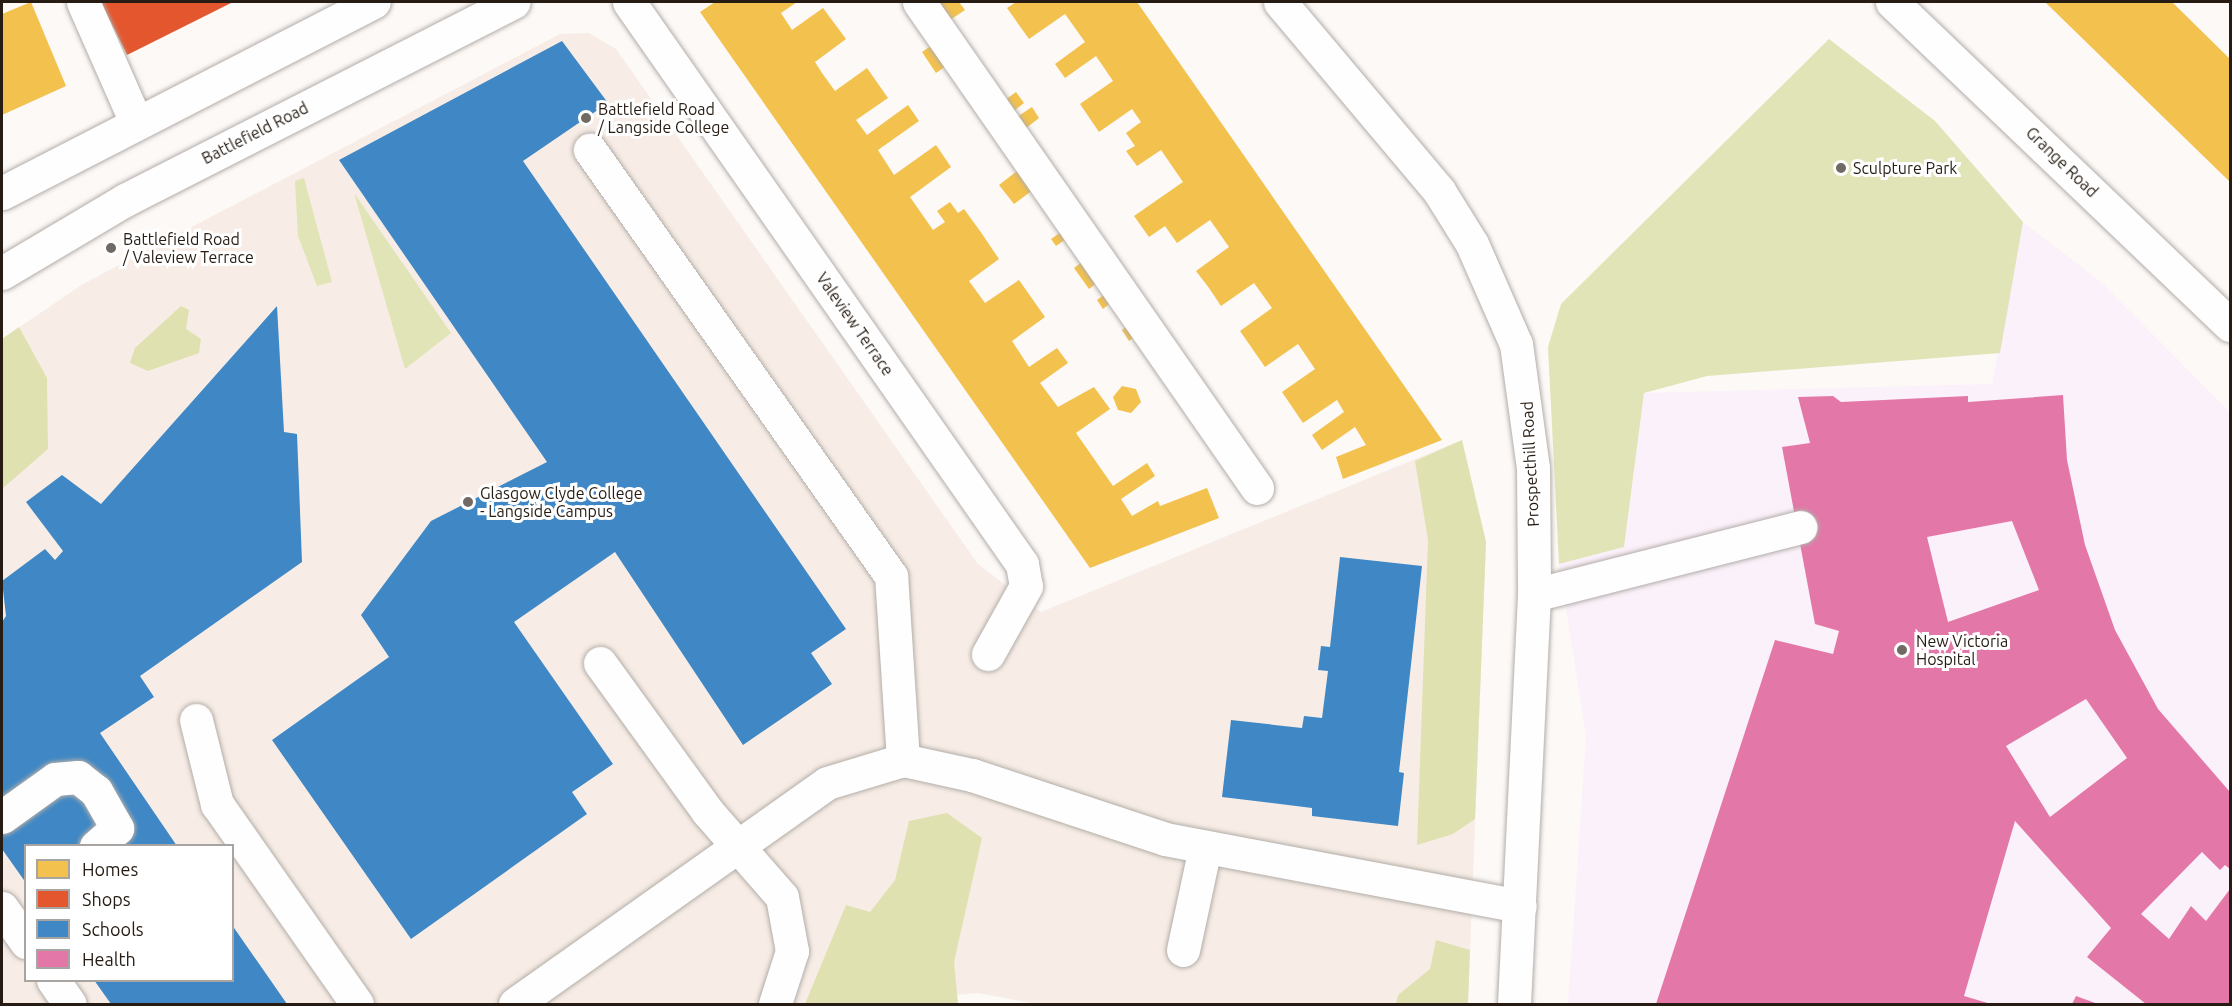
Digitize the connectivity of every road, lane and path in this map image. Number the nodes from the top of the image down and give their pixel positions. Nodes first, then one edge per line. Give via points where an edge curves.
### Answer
1 (83, 2) edge
2 (374, 2) edge
3 (513, 2) edge
4 (629, 2) edge
5 (919, 2) edge
6 (1280, 2) edge
7 (1892, 2) edge
8 (136, 122) junction
9 (590, 150) dead end
10 (2, 193) edge
11 (2, 273) edge
12 (2230, 325) edge
13 (1257, 488) dead end
14 (1800, 527) dead end
15 (1534, 595) junction
16 (988, 654) dead end
17 (600, 663) dead end
18 (196, 720) dead end
19 (903, 760) junction
20 (2, 817) edge
21 (98, 844) edge
22 (740, 844) junction
23 (1205, 847) junction
24 (1520, 906) junction
25 (1183, 950) dead end
26 (54, 982) edge
27 (70, 1005) edge
28 (357, 1005) edge
29 (515, 1005) edge
30 (775, 1005) edge
31 (1514, 1005) edge

1 - 8 main road
2 - 8 main road
3 - 11 main road, Battlefield Road via 125,200
4 - 16 main road, Valeview Terrace via 1022,564 1026,586
5 - 13 main road
6 - 15 main road, Prospecthill Road via 1439,191 1472,244 1516,344 1533,468
7 - 12 main road, Grange Road
8 - 10 main road
9 - 19 main road via 891,576
14 - 15 main road
15 - 24 main road, Prospecthill Road
17 - 22 main road via 707,811
18 - 28 main road via 217,804
19 - 22 main road via 827,783
19 - 23 main road via 946,767
20 - 21 main road via 54,779 78,777 96,792 117,828
22 - 29 main road
22 - 30 main road via 771,879 789,916 790,966
23 - 24 main road
23 - 25 main road
24 - 31 main road, Prospecthill Road
26 - 27 main road

